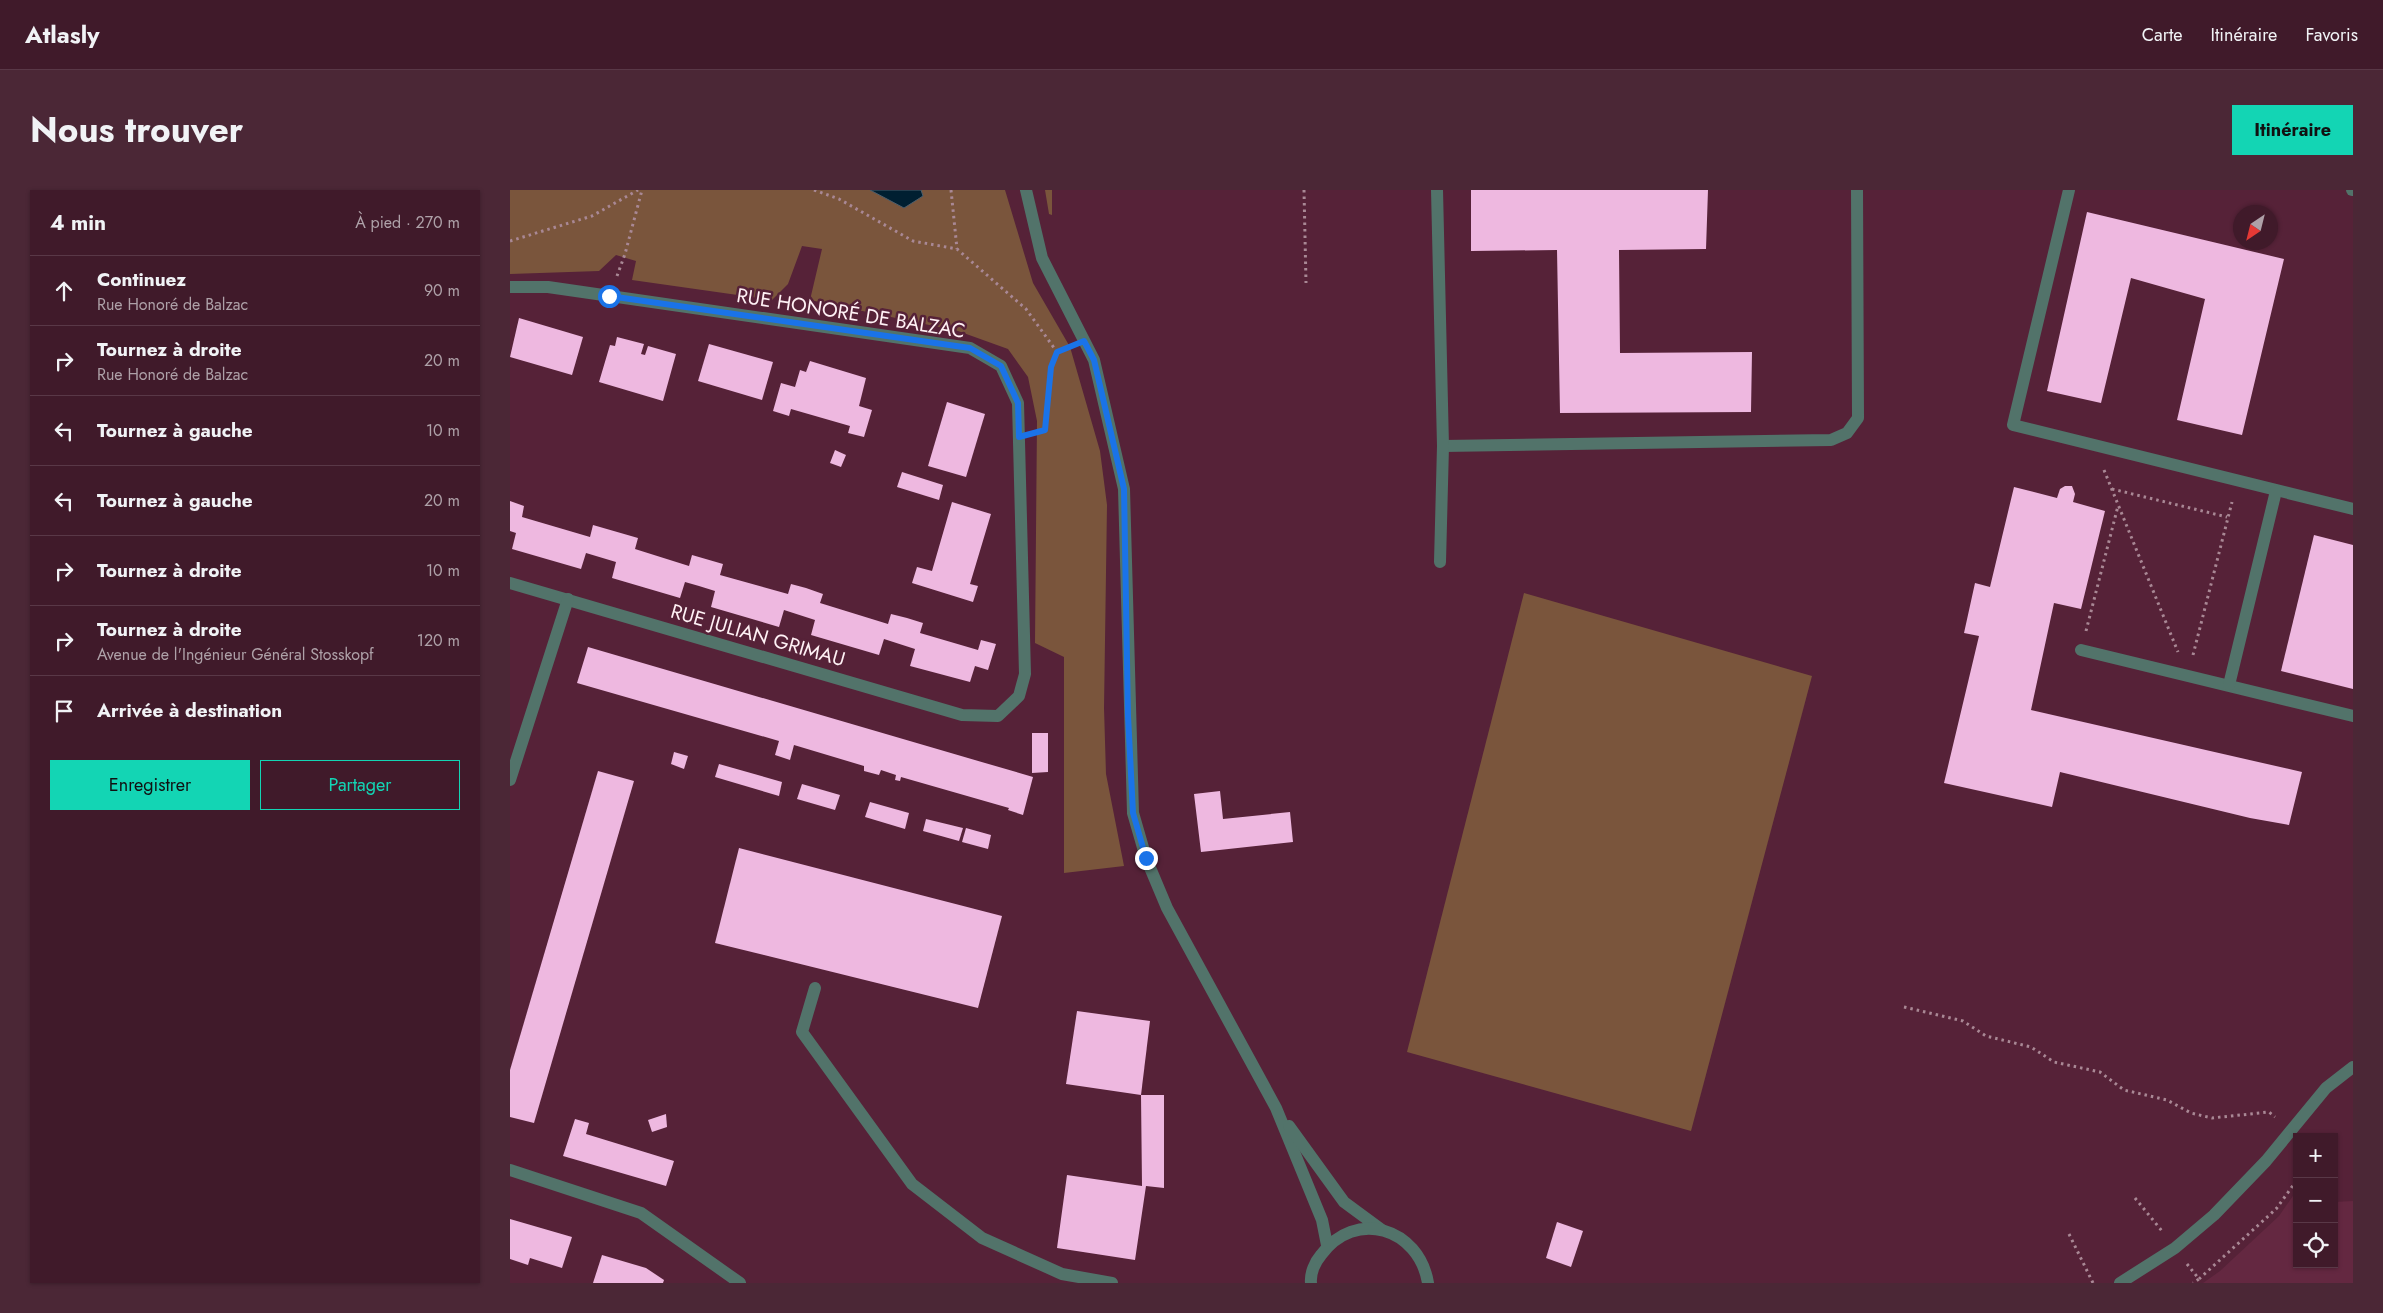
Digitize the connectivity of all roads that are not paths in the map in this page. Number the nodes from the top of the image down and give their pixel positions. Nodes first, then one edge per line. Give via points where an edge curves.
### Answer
1 (1026, 190) edge
2 (1437, 190) edge
3 (1857, 190) edge
4 (2069, 190) edge
5 (510, 287) edge
6 (1443, 446) junction
7 (2276, 491) junction
8 (2353, 508) edge
9 (1440, 562) dead end
10 (510, 583) edge
11 (568, 599) junction
12 (2081, 650) road end
13 (2229, 685) junction
14 (998, 716) joint
15 (2353, 716) edge
16 (510, 780) edge
17 (815, 988) dead end
18 (2353, 1067) edge
19 (1276, 1108) junction
20 (510, 1170) edge
21 (1382, 1230) junction
22 (1328, 1245) junction
23 (740, 1283) edge
24 (1112, 1283) edge
25 (1311, 1283) edge
26 (1428, 1283) edge
27 (2120, 1283) edge

1 - 19 street via 1042,258 1094,360 1124,489 1133,813 1146,858 1167,908
2 - 6 street
3 - 6 street via 1858,418 1847,433 1831,440
4 - 7 street via 2013,425
5 - 14 street, RUE HONORÉ DE BALZAC via 548,287 970,348 1001,366 1018,403 1025,674 1019,696
6 - 9 street
7 - 8 street
7 - 13 street
10 - 11 street, RUE JULIAN GRIMAU
11 - 14 street, RUE JULIAN GRIMAU via 962,714
11 - 16 street
12 - 13 street
13 - 15 street
17 - 24 street via 802,1032 912,1184 982,1238 1062,1274
18 - 27 street via 2326,1088 2266,1161 2214,1215 2175,1248
19 - 21 street via 1344,1202
19 - 22 street via 1322,1220
20 - 23 street via 641,1213
21 - 22 street via 1350,1232
21 - 26 street via 1401,1237 1416,1251
22 - 25 street via 1316,1261

